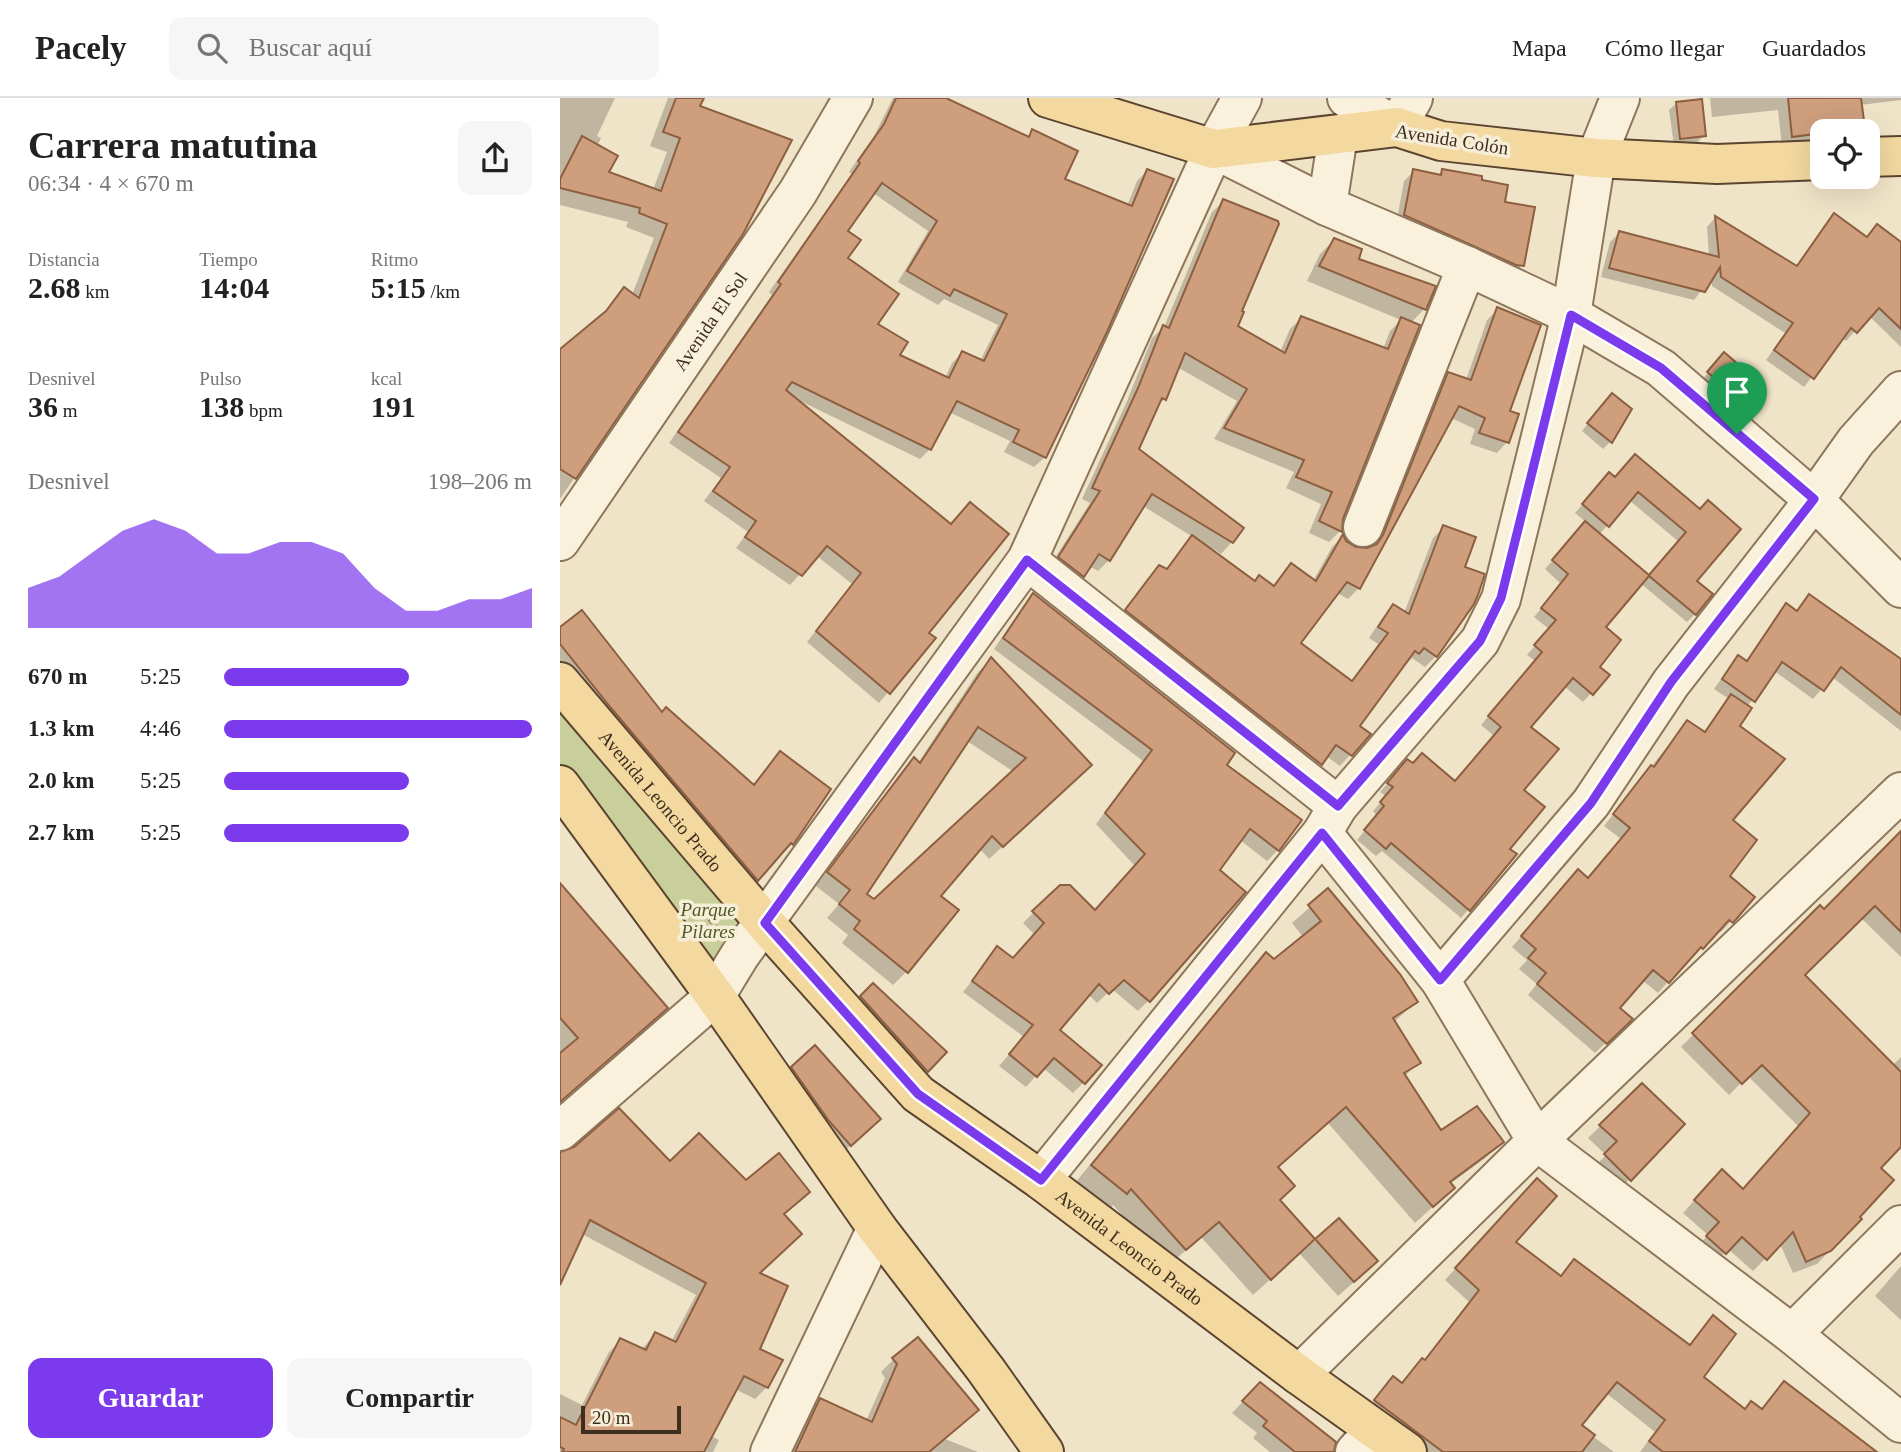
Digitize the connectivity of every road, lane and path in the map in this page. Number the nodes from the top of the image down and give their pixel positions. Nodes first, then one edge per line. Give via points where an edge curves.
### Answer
1 (853, 98) edge
2 (1048, 98) edge
3 (1242, 98) edge
4 (1347, 98) edge
5 (1620, 98) edge
6 (1405, 113) edge
7 (1338, 135) junction
8 (1214, 149) junction
9 (1901, 156) edge
10 (1880, 157) edge
11 (1596, 158) junction
12 (1810, 160) edge
13 (1327, 206) junction
14 (1467, 266) junction
15 (1571, 315) junction
16 (1901, 391) edge
17 (1814, 499) junction
18 (1363, 527) dead end
19 (560, 541) edge
20 (1027, 560) junction
21 (1901, 588) edge
22 (560, 682) edge
23 (560, 785) edge
24 (1901, 792) edge
25 (1330, 819) junction
26 (765, 923) junction
27 (1440, 980) junction
28 (715, 996) junction
29 (560, 1131) edge
30 (1537, 1141) junction
31 (1041, 1180) junction
32 (1901, 1224) edge
33 (877, 1228) junction
34 (1792, 1334) junction
35 (1299, 1375) junction
36 (1901, 1423) edge
37 (1365, 1441) edge
38 (770, 1452) edge
39 (1044, 1452) edge
40 (1407, 1452) edge

1 - 19 street, Avenida El Sol via 798,192
2 - 8 main road, Avenida Colón
3 - 8 street
4 - 6 street
5 - 11 street
6 - 7 main road, Avenida Colón
6 - 11 main road, Avenida Colón via 1441,141
7 - 8 main road, Avenida Colón
7 - 13 street
8 - 13 street
8 - 20 street
9 - 10 main road
11 - 12 main road, Avenida Colón via 1717,164
11 - 15 street
13 - 14 street
14 - 15 street
14 - 18 street
15 - 17 street via 1661,368
15 - 25 street via 1501,598 1480,641
16 - 17 street via 1856,441
17 - 21 street
17 - 27 street via 1671,682 1591,803
20 - 25 street
20 - 26 street
22 - 26 main road, Avenida Leoncio Prado
23 - 28 main road
24 - 30 street
25 - 27 street
25 - 31 street
26 - 28 street
26 - 31 main road, Avenida Leoncio Prado via 918,1094
27 - 30 street
28 - 29 street
28 - 33 main road
30 - 34 street
30 - 35 street
31 - 35 main road, Avenida Leoncio Prado
32 - 34 street
33 - 38 street
33 - 39 main road
34 - 36 street
35 - 37 main road, Avenida Leoncio Prado
37 - 40 main road, Avenida Leoncio Prado

